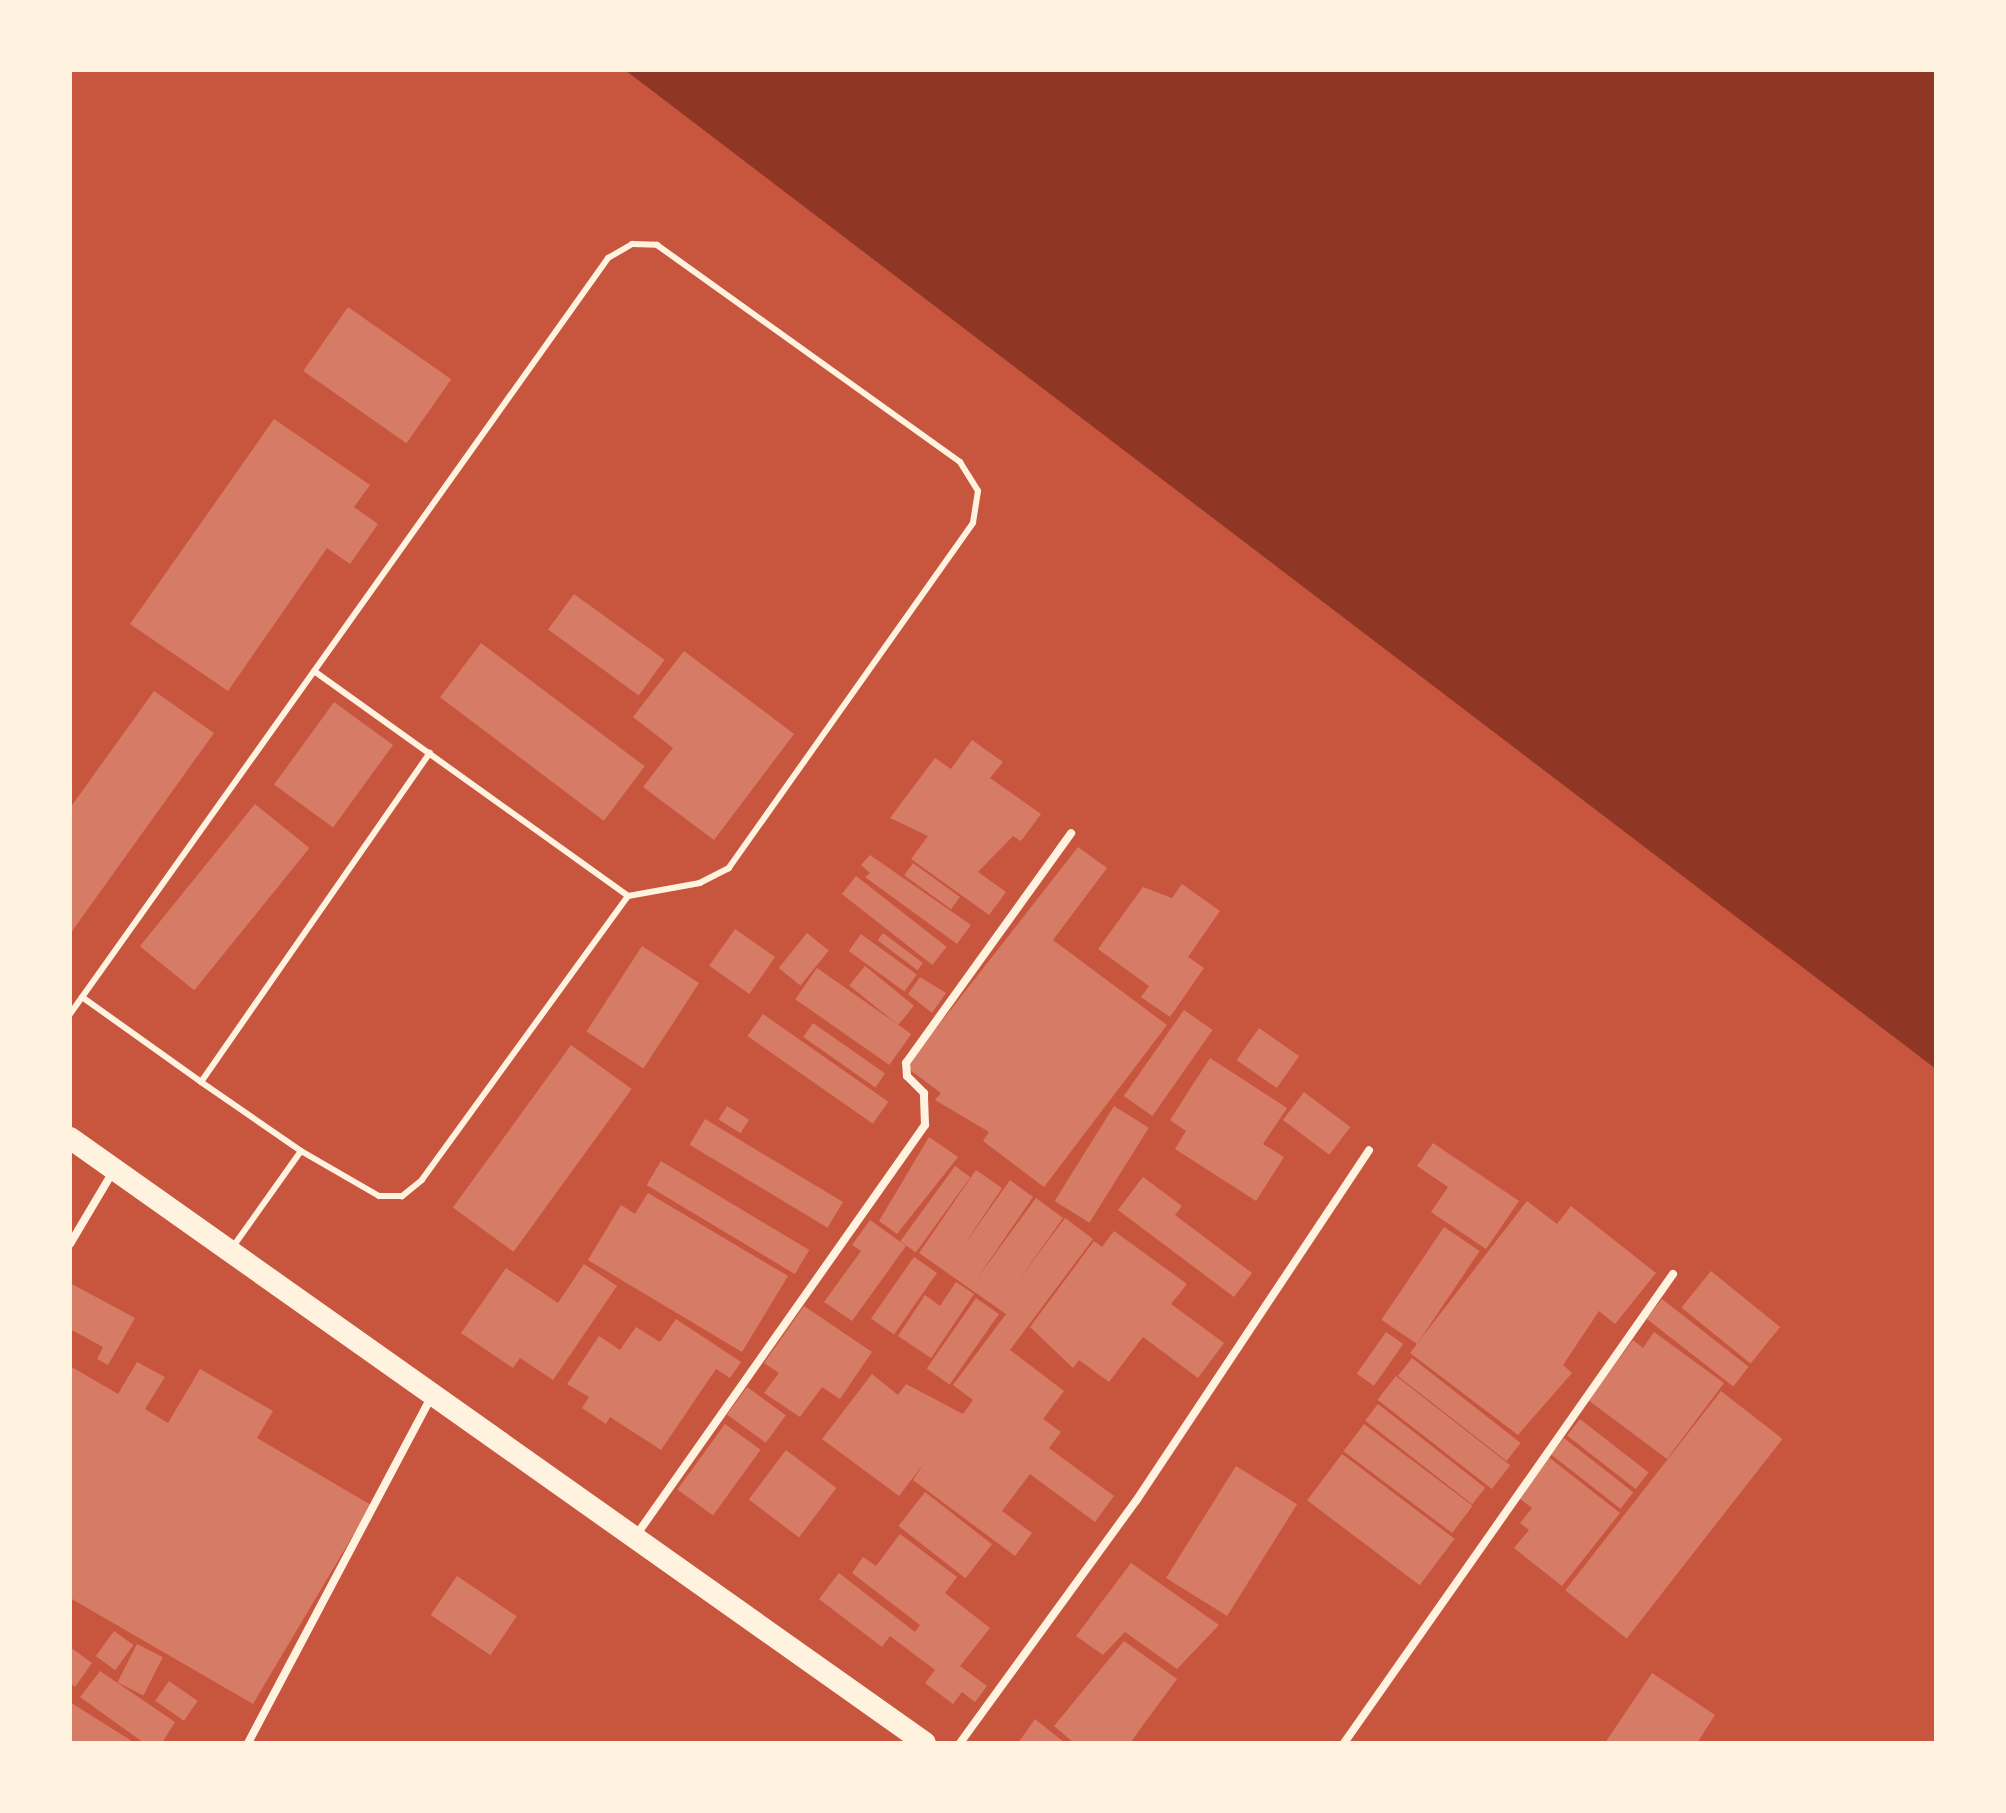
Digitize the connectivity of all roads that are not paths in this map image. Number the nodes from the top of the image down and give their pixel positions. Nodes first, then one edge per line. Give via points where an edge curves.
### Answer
1 (314, 671) junction
2 (430, 753) junction
3 (1071, 833) dead end
4 (628, 896) junction
5 (82, 997) junction
6 (70, 1014) edge
7 (201, 1082) junction
8 (70, 1138) edge
9 (1369, 1150) dead end
10 (301, 1151) junction
11 (115, 1170) junction
12 (70, 1244) edge
13 (230, 1251) junction
14 (1673, 1274) dead end
15 (432, 1395) junction
16 (635, 1538) junction
17 (248, 1743) edge
18 (925, 1743) edge
19 (960, 1743) edge
20 (1344, 1743) edge

1 - 2 lane
1 - 4 lane via 608,258 632,244 657,245 960,462 978,491 973,523 749,844 729,868 700,883
1 - 5 lane
2 - 4 lane
2 - 7 lane
3 - 16 street via 906,1063 907,1076 924,1093 925,1125
4 - 10 lane via 422,1180 402,1196 379,1196
5 - 6 lane
5 - 7 lane
7 - 10 lane
8 - 11 highway
9 - 19 street via 1136,1501
10 - 13 lane
11 - 12 street
11 - 13 highway
13 - 15 highway
14 - 20 street
15 - 16 highway
15 - 17 street
16 - 18 highway

